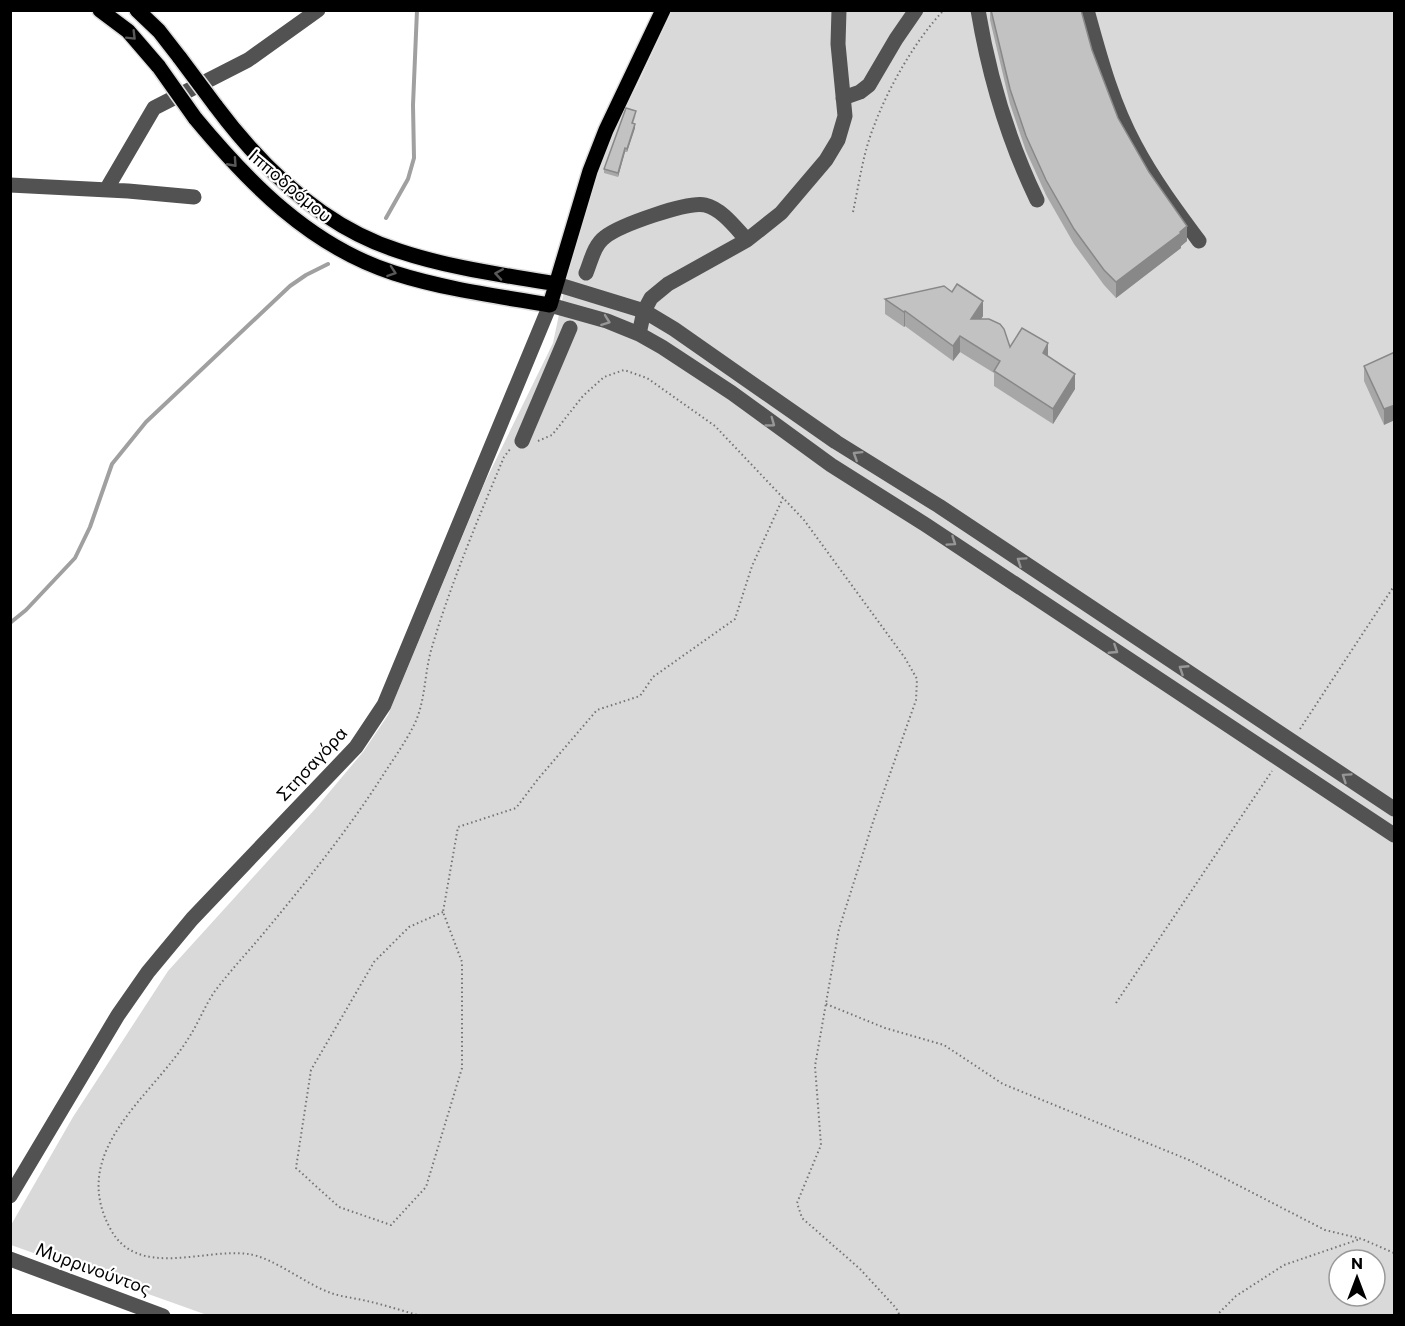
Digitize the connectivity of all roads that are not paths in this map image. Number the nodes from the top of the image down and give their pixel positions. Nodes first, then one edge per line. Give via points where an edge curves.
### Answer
1 (100, 10) edge
2 (137, 10) edge
3 (318, 10) edge
4 (663, 10) edge
5 (839, 10) edge
6 (916, 10) edge
7 (978, 10) edge
8 (1087, 10) edge
9 (843, 98) junction
10 (10, 185) edge
11 (106, 190) junction
12 (194, 197) dead end
13 (1037, 200) dead end
14 (747, 240) junction
15 (1199, 241) dead end
16 (586, 273) tunnel mouth
17 (556, 284) junction
18 (550, 305) junction
19 (644, 311) junction
20 (570, 327) tunnel mouth
21 (639, 334) junction
22 (522, 441) road end
23 (939, 507) junction
24 (926, 525) junction
25 (1395, 809) edge
26 (1395, 835) edge
27 (10, 1196) edge
28 (10, 1259) edge
29 (163, 1316) edge

1 -> 18 main road, Ιπποδρόμου, bridge via 128,31 233,163 300,224 342,250 391,272 471,292
17 -> 2 main road, Ιπποδρόμου, bridge via 474,270 390,248 313,206 266,167 159,32
3 - 11 street via 248,60 154,108
4 - 17 main road via 606,130
5 - 9 street
6 - 9 street via 869,86
7 - 13 street via 994,87
8 - 15 street via 1109,85 1135,145 1157,184
9 - 14 street via 840,132 826,160 781,213
10 - 11 street
11 - 12 street
14 - 16 street via 716,210 704,204 686,205 621,227 604,237
14 - 19 street via 669,284 651,298
17 - 18 main road
17 - 19 street
18 -> 21 street
18 - 27 street, Στησαγόρα via 384,705 356,747 192,919 148,972
19 - 21 street
23 -> 19 street
20 - 22 street
21 -> 24 street
23 - 24 street
25 -> 23 street
24 -> 26 street
28 - 29 street, Μυρρινούντος

